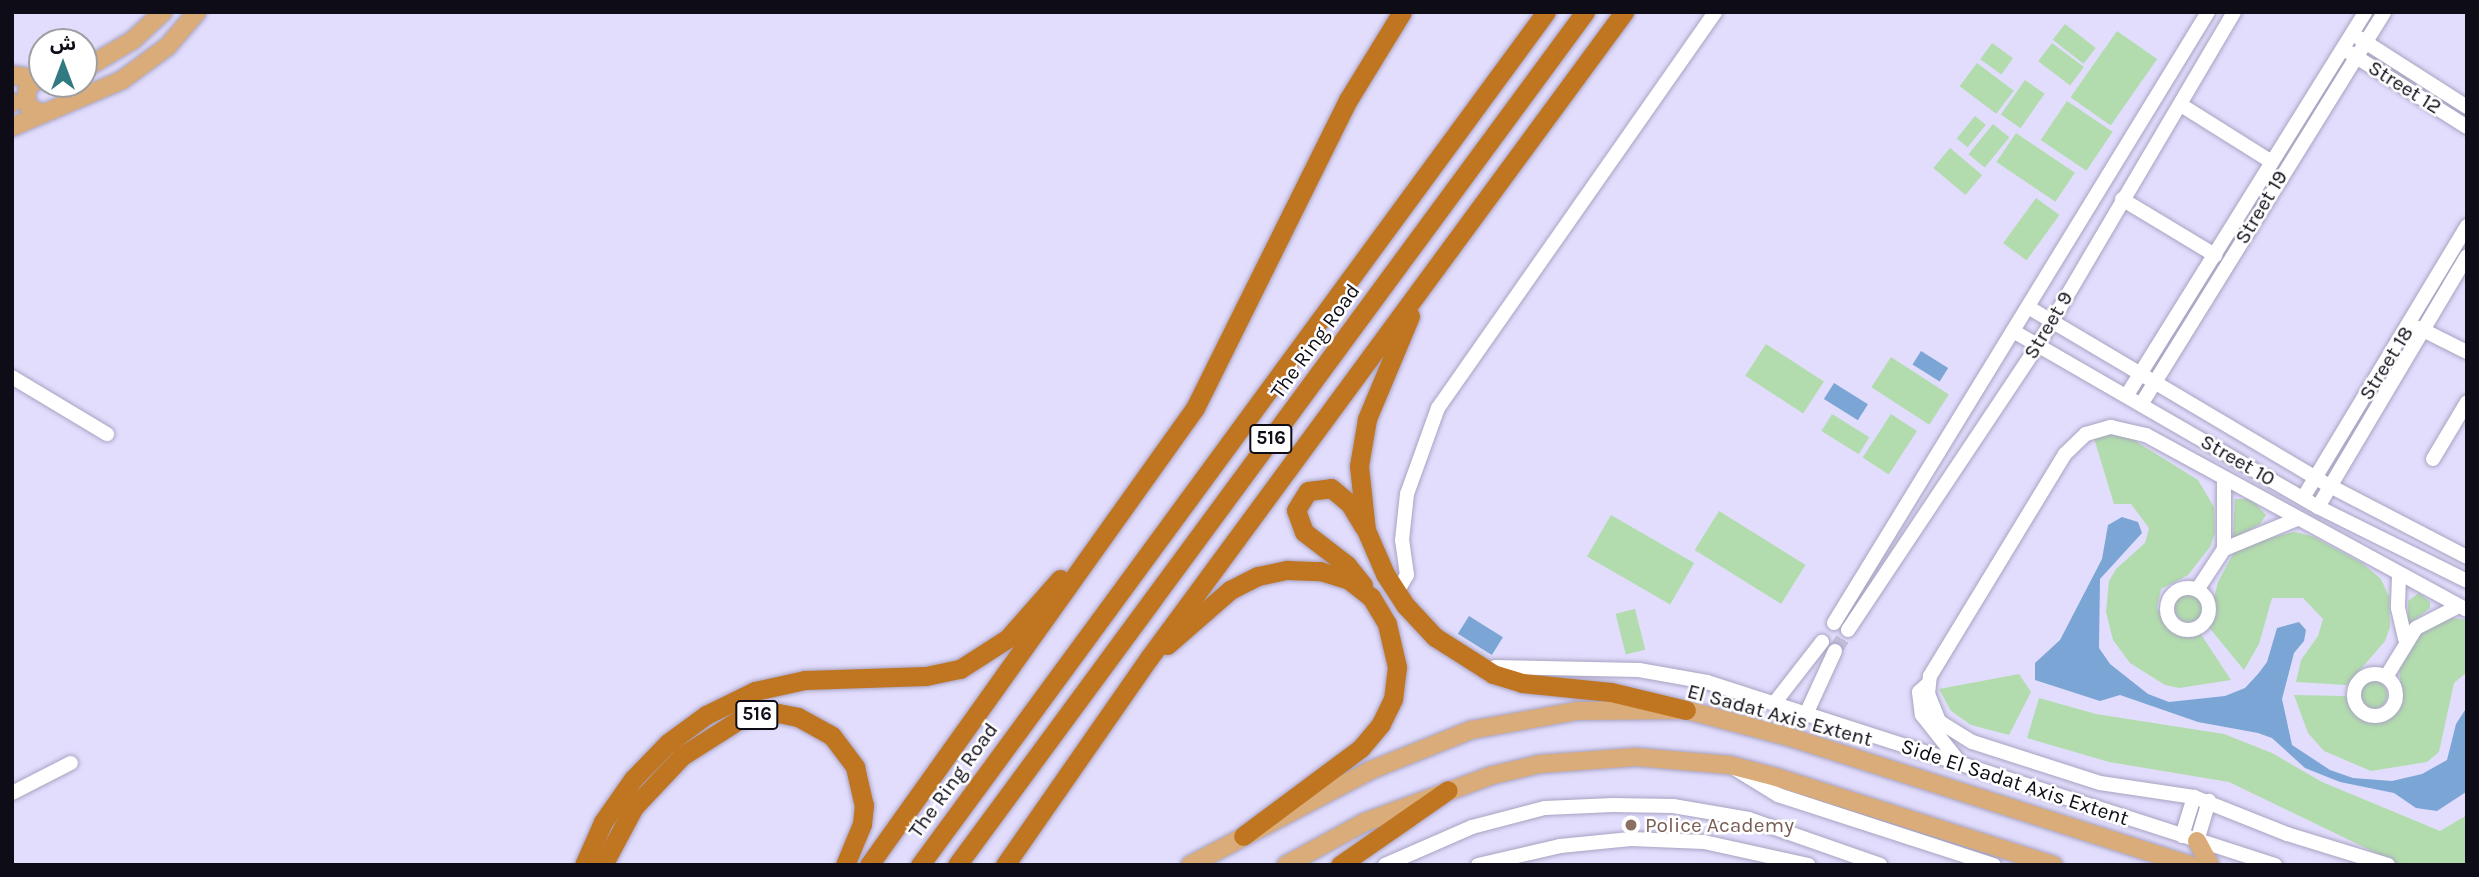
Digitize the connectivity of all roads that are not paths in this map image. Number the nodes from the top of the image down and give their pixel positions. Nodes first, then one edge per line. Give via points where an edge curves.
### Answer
1 (163, 12) edge
2 (197, 12) edge
3 (1402, 12) edge
4 (1546, 12) edge
5 (1585, 12) edge
6 (1624, 12) edge
7 (1716, 12) edge
8 (2208, 12) edge
9 (2215, 12) edge
10 (2365, 12) edge
11 (2384, 12) edge
12 (2232, 17) edge
13 (2352, 34) junction
14 (2365, 43) junction
15 (2342, 49) junction
16 (2356, 57) junction
17 (98, 61) edge
18 (28, 86) edge
19 (2181, 105) junction
20 (2467, 107) edge
21 (43, 113) junction
22 (12, 127) edge
23 (2467, 127) edge
24 (2272, 162) junction
25 (2122, 199) junction
26 (2467, 226) edge
27 (2215, 255) junction
28 (2467, 256) edge
29 (1425, 281) junction
30 (2028, 307) junction
31 (2052, 321) junction
32 (2418, 327) junction
33 (2013, 331) junction
34 (2038, 345) junction
35 (2467, 352) edge
36 (2140, 373) junction
37 (12, 377) edge
38 (2154, 381) junction
39 (2127, 395) junction
40 (2467, 402) edge
41 (2142, 403) junction
42 (1960, 416) junction
43 (1981, 429) junction
44 (107, 434) dead end
45 (2433, 459) dead end
46 (2316, 478) junction
47 (2224, 479) junction
48 (2330, 486) junction
49 (2303, 498) junction
50 (2319, 507) junction
51 (2297, 519) junction
52 (1112, 526) junction
53 (1366, 530) junction
54 (2224, 549) junction
55 (2467, 557) edge
56 (2399, 576) junction
57 (2467, 581) edge
58 (2197, 590) dead end
59 (1397, 592) junction
60 (1371, 597) junction
61 (2462, 608) edge
62 (2405, 639) junction
63 (1149, 658) junction
64 (1467, 660) junction
65 (2386, 677) dead end
66 (1928, 684) junction
67 (1776, 701) junction
68 (1686, 710) junction
69 (1807, 712) junction
70 (71, 763) dead end
71 (1730, 765) junction
72 (1963, 766) junction
73 (1447, 790) junction
74 (12, 793) edge
75 (2194, 797) junction
76 (2209, 801) junction
77 (1243, 836) junction
78 (2190, 838) junction
79 (584, 865) edge
80 (603, 865) edge
81 (845, 865) edge
82 (869, 865) edge
83 (920, 865) edge
84 (957, 865) edge
85 (1005, 865) edge
86 (1190, 865) edge
87 (1286, 865) edge
88 (1340, 865) edge
89 (1385, 865) edge
90 (1478, 865) edge
91 (1809, 865) edge
92 (1880, 865) edge
93 (1994, 865) edge
94 (2053, 865) edge
95 (2190, 865) edge
96 (2210, 865) edge
97 (2275, 865) edge
98 (2388, 865) edge

1 - 17 main road via 133,40
2 - 21 main road via 167,47 122,80
3 - 52 highway, The Ring Road / 516 via 1348,100 1208,387
4 - 83 highway, The Ring Road / 516
5 - 84 highway, The Ring Road / 516
6 - 29 highway, 516
7 - 59 street via 1480,342 1438,408 1407,494 1402,540 1407,575
8 - 30 street, Street 9
9 - 12 street
10 - 13 street, Street 19
11 - 14 street, Street 19
12 - 19 street, Street 9
13 - 14 street, Street 12
13 - 15 street, Street 19
14 - 16 street, Street 19
14 - 20 street, Street 12
15 - 16 street, Street 12
15 - 24 street, Street 19
16 - 23 street, Street 12
16 - 38 street, Street 19
18 - 21 main road via 26,100
19 - 24 street
19 - 25 street, Street 9
21 - 22 main road
24 - 27 street, Street 19
25 - 27 street
25 - 31 street, Street 9
26 - 32 street, Street 18
27 - 36 street, Street 19
28 - 32 street, Street 18
29 - 53 highway, 516 via 1367,419 1359,466
29 - 63 highway, 516
30 - 31 street, Street 10
30 - 33 street, Street 9
31 - 34 street, Street 9
31 - 36 street, Street 10
32 - 35 street
32 - 46 street, Street 18
32 - 48 street, Street 18
33 - 34 street, Street 10
33 - 42 street, Street 9
34 - 39 street, Street 10
34 - 43 street, Street 9
36 - 38 street, Street 10
36 - 39 street, Street 19
37 - 44 street
38 - 41 street, Street 19
38 - 46 street, Street 10
39 - 41 street, Street 10
40 - 45 street
41 - 49 street, Street 10
42 - 43 street
42 - 43 street, Street 9 via 1841,626
46 - 48 street, Street 10
46 - 49 street, Street 18
47 - 51 street
47 - 54 street
47 - 66 street via 2134,430 2111,427 2086,434 2057,466
48 - 50 street, Street 18
48 - 55 street, Street 10
49 - 50 street, Street 10
50 - 57 street, Street 10
51 - 54 street
51 - 56 street
52 - 79 highway, 516 via 1079,556 1017,629 976,661 943,674 831,677 781,684 706,715 668,743 633,779 603,822
52 - 82 highway, The Ring Road / 516
53 - 59 highway, 516
53 - 60 highway via 1350,504 1331,488 1320,487 1300,499 1298,522 1304,532 1347,565
54 - 58 street
56 - 61 street
56 - 62 street via 2398,608
59 - 64 highway, 516 via 1424,627
60 - 63 highway, 516 via 1349,580 1320,571 1287,570 1258,576 1230,590
60 - 77 highway, 516 via 1387,624 1397,667 1393,699 1381,723 1361,748
61 - 62 street via 2428,619
62 - 65 street
63 - 85 highway, 516
64 - 67 street, Side El Sadat Axis Extent via 1525,671 1605,668 1662,673
64 - 68 highway, 516 via 1522,683 1611,692
66 - 72 street via 1919,692 1922,715
66 - 75 street via 1940,721 1972,743 2099,783
67 - 69 street, Side El Sadat Axis Extent
67 - 69 street via 1829,647
68 - 77 main road, El Sadat Axis Extent via 1577,712 1471,730 1371,770
68 - 95 main road, El Sadat Axis Extent via 1789,737
69 - 72 street, Side El Sadat Axis Extent
70 - 74 street
71 - 73 main road via 1684,758 1588,758 1493,775
71 - 93 street via 1778,795
71 - 94 main road
72 - 78 street, Side El Sadat Axis Extent
73 - 87 main road via 1365,822
73 - 88 highway
75 - 76 street
75 - 78 street
76 - 78 street
76 - 98 street via 2298,838
77 - 86 main road, El Sadat Axis Extent
78 - 96 main road
78 - 97 street, Side El Sadat Axis Extent
80 - 81 highway, 516 via 634,807 682,756 740,719 778,713 824,730 855,767 863,814
89 - 92 street via 1472,827 1545,808 1614,804 1673,806 1749,819
90 - 91 street via 1560,846 1631,839 1704,842

